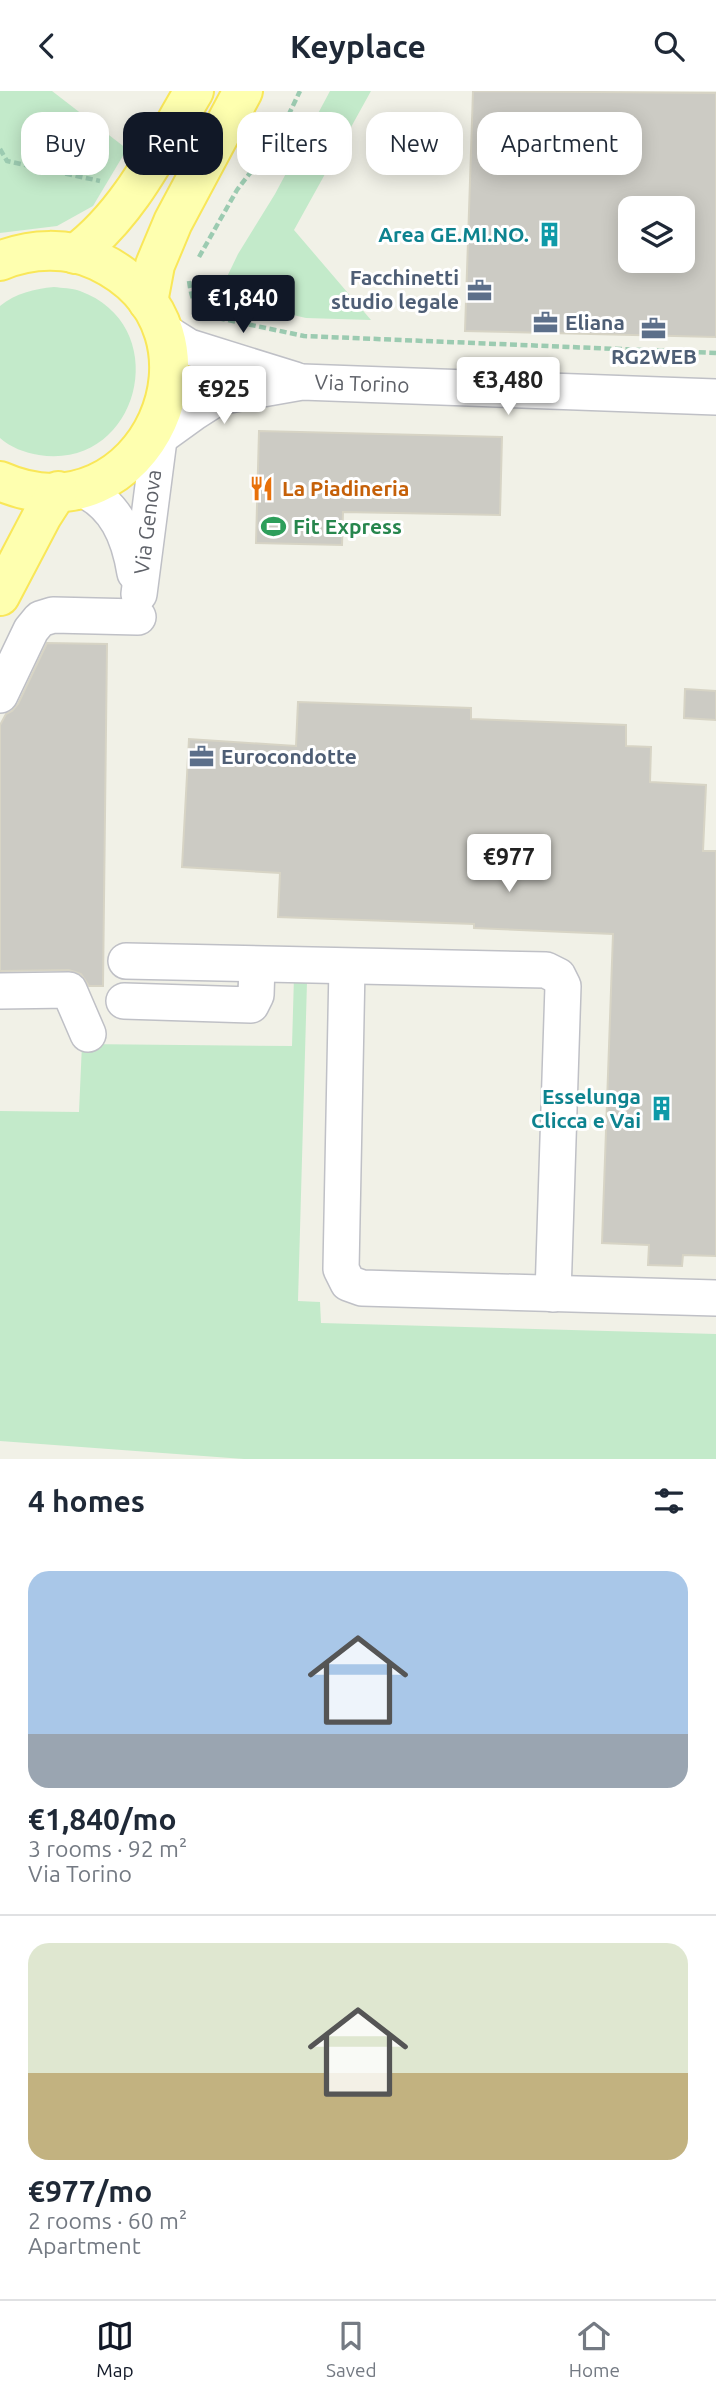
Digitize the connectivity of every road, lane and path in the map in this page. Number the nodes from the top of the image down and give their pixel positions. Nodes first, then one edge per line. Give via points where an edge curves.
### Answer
1 (194, 91) edge
2 (243, 91) edge
3 (300, 91) edge
4 (7, 160) dead end
5 (0, 165) edge
6 (75, 254) junction
7 (4, 258) edge
8 (198, 260) dead end
9 (189, 278) dead end
10 (155, 316) junction
11 (716, 353) edge
12 (302, 382) junction
13 (716, 397) edge
14 (154, 431) junction
15 (0, 481) edge
16 (69, 490) junction
17 (0, 596) edge
18 (138, 618) dead end
19 (0, 695) edge
20 (126, 961) dead end
21 (257, 965) junction
22 (347, 967) junction
23 (0, 991) edge
24 (124, 1001) dead end
25 (88, 1034) dead end
26 (553, 1294) junction
27 (716, 1299) edge

1 - 6 main road via 131,197
2 - 10 main road via 155,265
3 - 8 path via 279,135 237,190
4 - 5 path
6 - 7 main road via 45,251
6 - 10 main road via 116,271
9 - 11 path via 197,309 207,316 304,336
10 - 12 street, Via Torino via 189,347
10 - 14 main road via 170,365
12 - 13 street, Via Torino
12 - 14 street, Via Torino via 218,397
14 - 16 main road via 112,474
14 - 16 street, Via Genova via 139,594 131,548 116,517 102,502
15 - 16 main road via 27,490
16 - 17 main road via 42,516
18 - 19 street via 53,615 40,619
20 - 21 street
21 - 22 street
21 - 24 street via 251,1005
22 - 26 street via 341,1269 348,1283 362,1288
22 - 26 street via 546,970 558,976 564,986
23 - 25 street via 69,990
26 - 27 street

